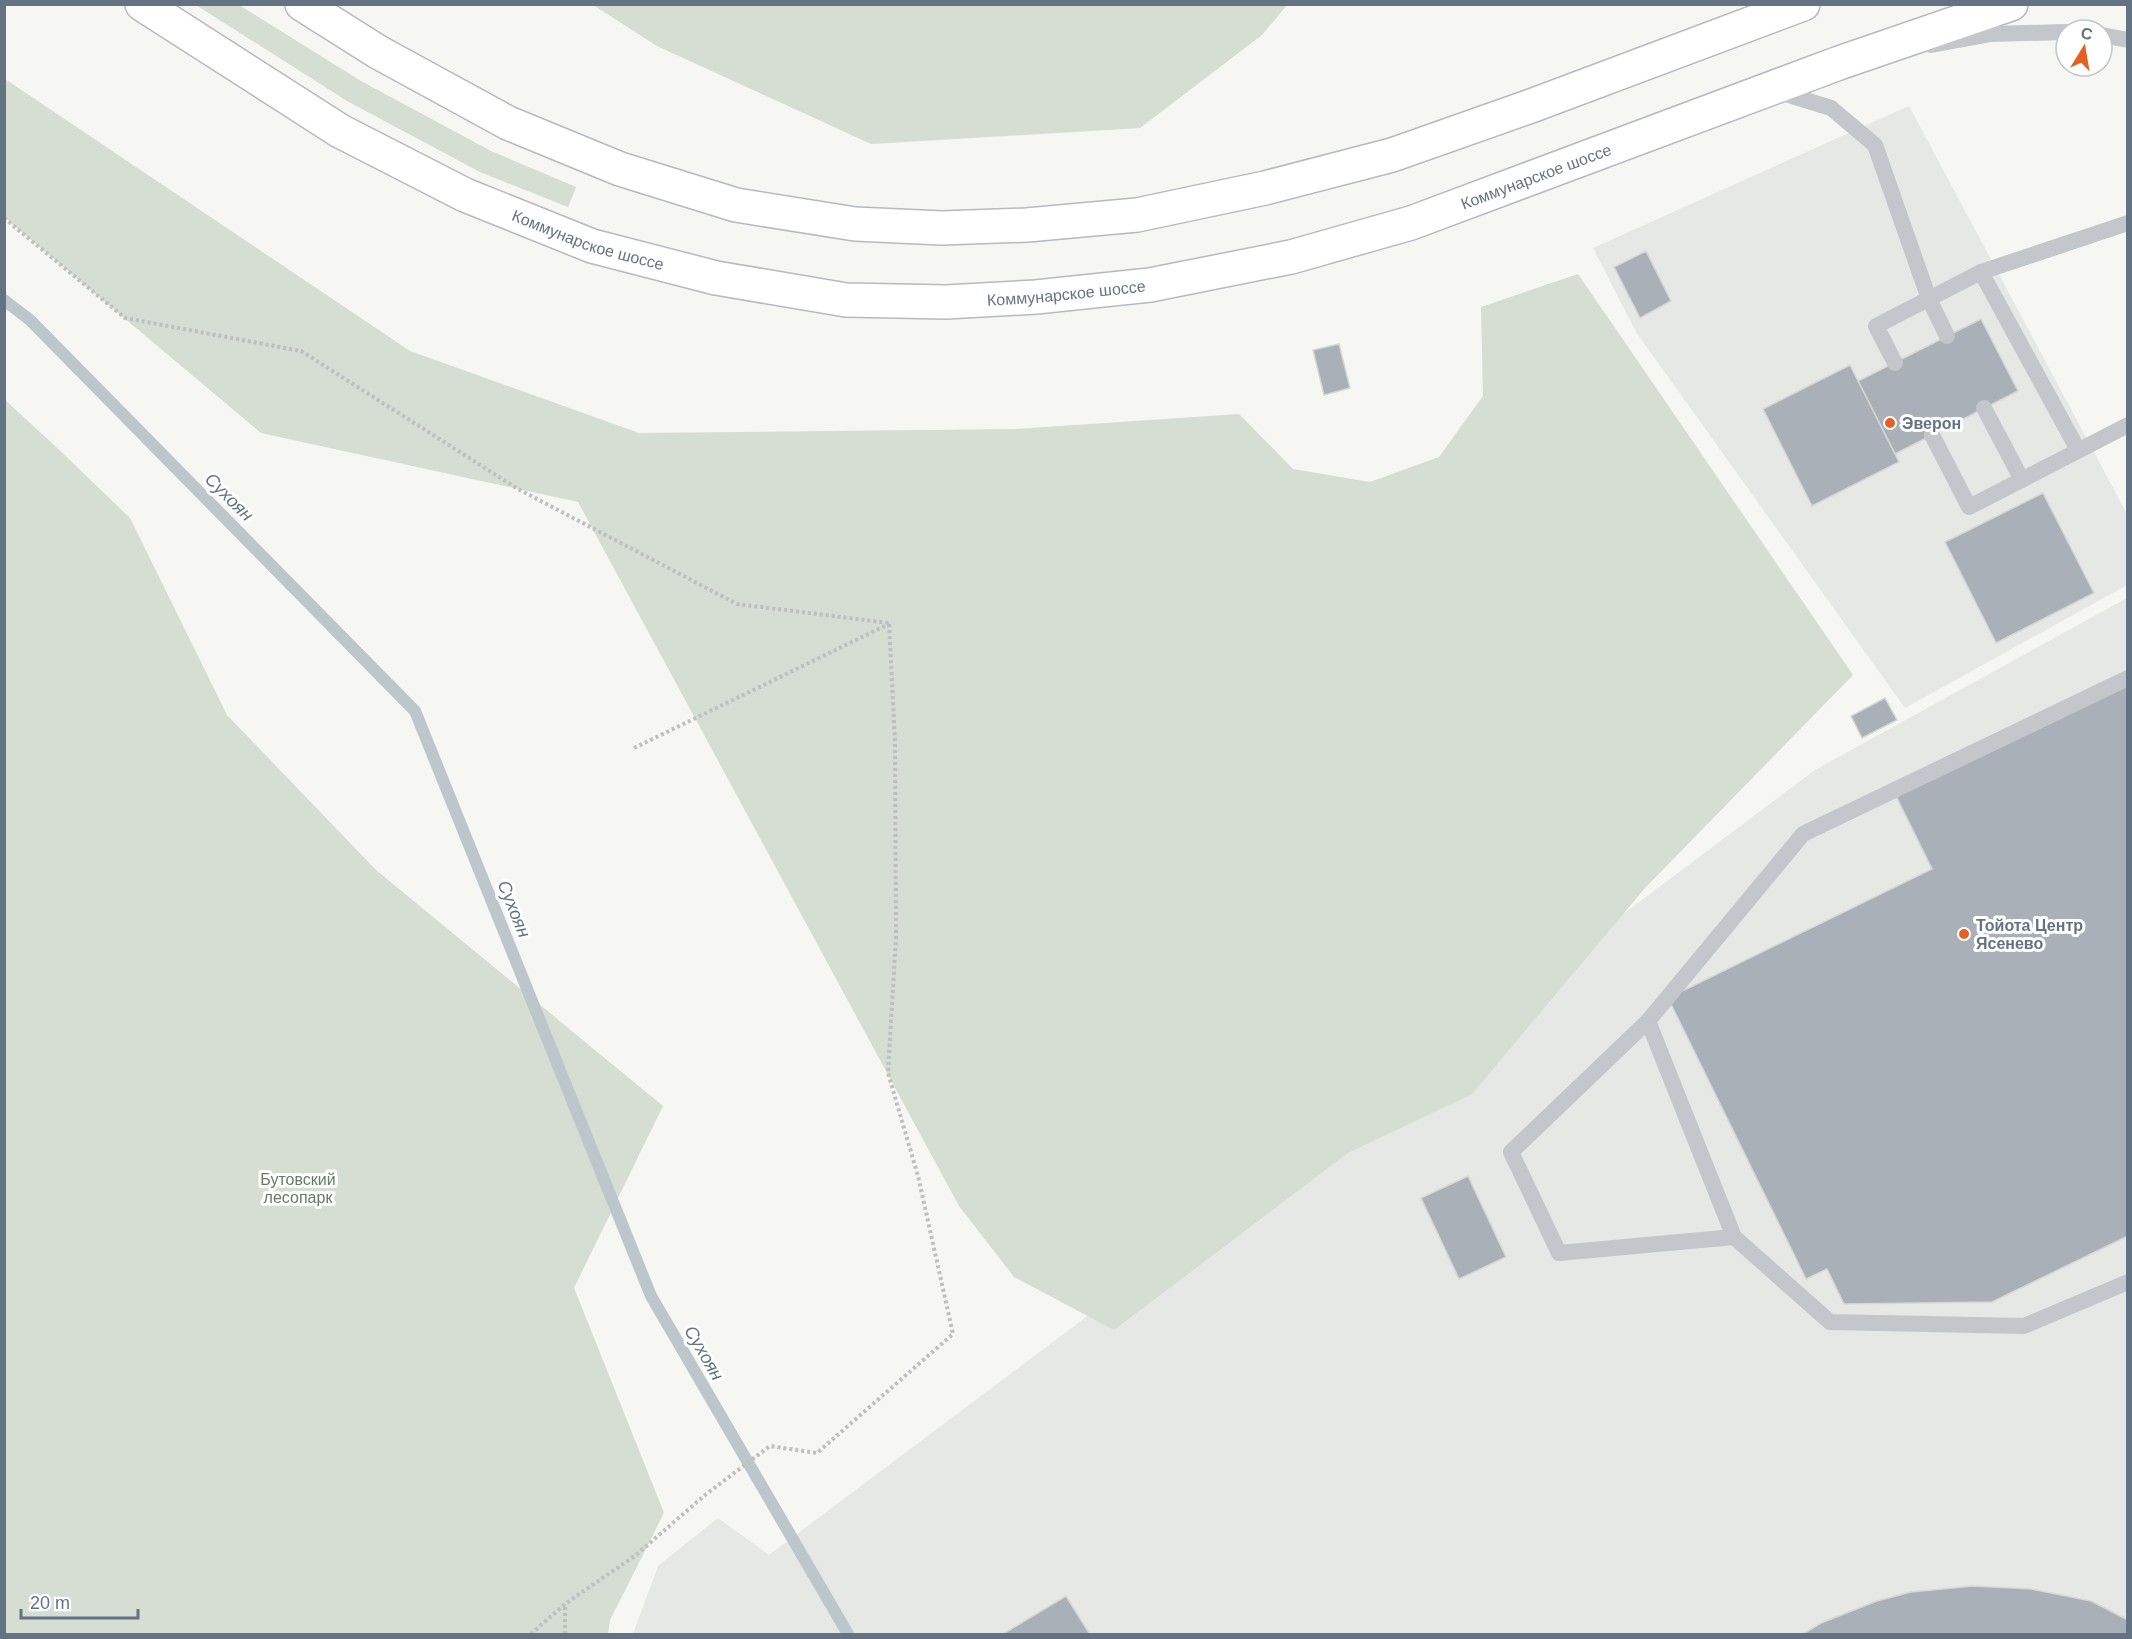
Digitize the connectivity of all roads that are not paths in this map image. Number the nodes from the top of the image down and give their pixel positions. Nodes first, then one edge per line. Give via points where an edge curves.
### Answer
1 (142, 4) edge
2 (302, 4) edge
3 (1803, 4) edge
4 (2012, 4) edge
5 (2054, 32) edge
6 (1839, 63) junction
7 (1770, 89) junction
8 (2127, 223) edge
9 (1981, 272) junction
10 (1929, 299) junction
11 (1947, 336) dead end
12 (1895, 363) dead end
13 (1984, 408) dead end
14 (2127, 425) edge
15 (1932, 435) dead end
16 (2078, 450) junction
17 (2022, 480) junction
18 (2127, 678) edge
19 (1648, 1021) junction
20 (1734, 1237) junction
21 (2127, 1282) edge

1 - 7 main road, Коммунарское шоссе via 340,131 465,195 592,246 716,279 846,300 946,302 1036,297 1150,285 1292,257 1412,223
2 - 3 main road via 378,52 508,123 620,169 736,205 855,224 942,228 1027,225 1137,214 1358,164 1531,106
4 - 6 main road, Коммунарское шоссе
5 - 6 lane via 1991,34
6 - 7 main road, Коммунарское шоссе
7 - 10 lane via 1831,108 1875,145
8 - 9 lane
9 - 10 lane
9 - 16 lane
10 - 11 lane
10 - 12 lane via 1876,326
13 - 17 lane
14 - 16 lane
15 - 17 lane via 1969,507
16 - 17 lane
18 - 19 lane via 1803,834
19 - 20 lane
19 - 20 lane via 1511,1152 1558,1253
20 - 21 lane via 1830,1322 2024,1326

